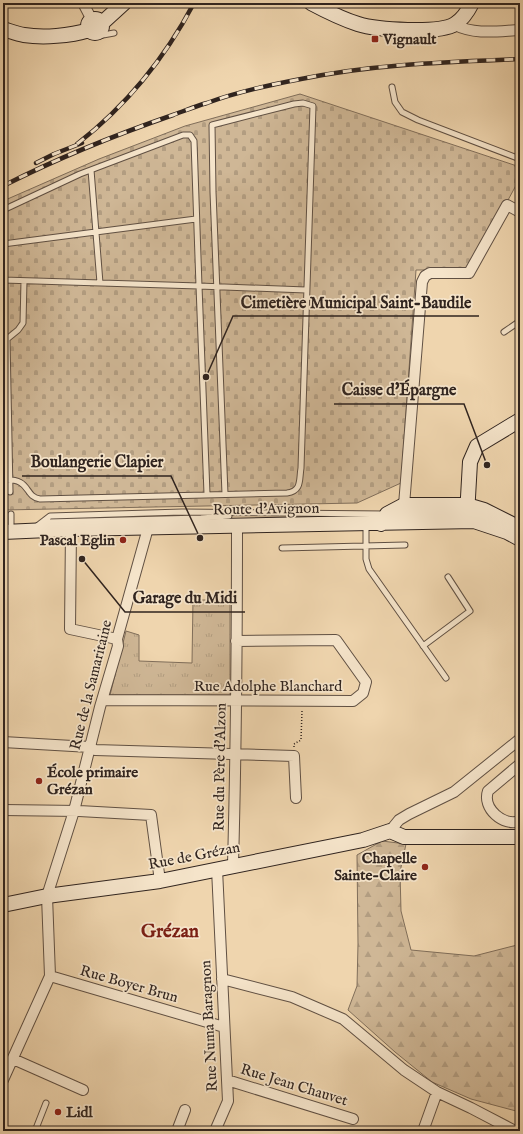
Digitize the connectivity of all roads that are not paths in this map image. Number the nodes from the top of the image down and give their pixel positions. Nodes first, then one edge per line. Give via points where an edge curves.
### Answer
1 (83, 3) edge
2 (124, 3) edge
3 (311, 3) edge
4 (472, 3) edge
5 (454, 25) junction
6 (96, 26) junction
7 (3, 29) edge
8 (520, 30) edge
9 (114, 33) dead end
10 (392, 87) dead end
11 (520, 159) edge
12 (91, 170) junction
13 (3, 210) edge
14 (520, 212) edge
15 (196, 220) junction
16 (3, 232) edge
17 (96, 232) junction
18 (3, 244) edge
19 (3, 280) edge
20 (24, 280) junction
21 (100, 283) junction
22 (199, 286) junction
23 (216, 287) junction
24 (306, 290) junction
25 (520, 321) edge
26 (504, 332) dead end
27 (5, 338) edge
28 (520, 420) edge
29 (3, 480) edge
30 (10, 480) junction
31 (10, 492) dead end
32 (207, 494) junction
33 (225, 494) junction
34 (404, 505) junction
35 (468, 513) junction
36 (482, 516) dead end
37 (384, 519) junction
38 (366, 524) junction
39 (8, 526) edge
40 (238, 526) junction
41 (148, 528) junction
42 (71, 529) junction
43 (512, 529) edge
44 (32, 530) junction
45 (520, 539) edge
46 (366, 546) junction
47 (405, 546) dead end
48 (282, 548) dead end
49 (448, 577) dead end
50 (117, 640) junction
51 (236, 640) junction
52 (423, 646) junction
53 (446, 678) dead end
54 (103, 700) junction
55 (235, 700) junction
56 (520, 739) edge
57 (3, 742) edge
58 (90, 747) junction
59 (236, 753) junction
60 (520, 764) edge
61 (296, 798) dead end
62 (3, 810) edge
63 (74, 811) junction
64 (520, 822) edge
65 (390, 831) junction
66 (520, 837) edge
67 (233, 865) junction
68 (217, 869) junction
69 (160, 881) junction
70 (47, 896) junction
71 (3, 905) edge
72 (50, 976) junction
73 (222, 980) junction
74 (224, 1027) junction
75 (13, 1059) junction
76 (3, 1080) edge
77 (227, 1080) junction
78 (83, 1090) dead end
79 (437, 1092) junction
80 (46, 1103) dead end
81 (185, 1110) dead end
82 (353, 1119) dead end
83 (35, 1131) edge
84 (176, 1131) edge
85 (215, 1131) edge
86 (423, 1131) edge
87 (515, 1131) edge

1 - 6 street
2 - 6 street
3 - 5 street via 358,24 376,28 425,30
4 - 5 street via 466,14
5 - 8 street via 464,30 483,32
6 - 7 street via 77,34 38,36
6 - 9 lane via 103,35
10 - 11 lane via 395,102 402,112
12 - 13 lane
12 - 15 lane via 183,135 190,135 194,141
12 - 17 lane
14 - 34 street via 507,205 469,273 430,274 425,276 422,282
15 - 17 lane
15 - 22 lane
16 - 18 lane
17 - 18 lane
17 - 21 lane
18 - 19 lane
19 - 20 lane
20 - 21 lane
20 - 27 lane via 23,323 18,330
21 - 22 lane
22 - 23 lane
22 - 32 lane
23 - 24 lane
23 - 24 lane via 212,125 303,103 313,106
23 - 33 lane
24 - 33 lane via 301,468 298,487 287,493
25 - 26 lane
27 - 30 lane
28 - 35 street via 477,446 470,462
29 - 30 lane
30 - 31 lane
30 - 32 lane via 19,481 33,496 40,499
32 - 33 lane
34 - 35 street, Route d'Avignon
34 - 37 street, Route d'Avignon
35 - 37 street, Route d'Avignon
35 - 43 street via 474,521
36 - 43 lane
37 - 38 street, Route d'Avignon
37 - 44 lane via 256,513 201,518 48,522
38 - 40 street, Route d'Avignon
38 - 46 lane
39 - 44 street, Route d'Avignon
40 - 41 street, Route d'Avignon
40 - 51 street, Rue du Père d'Alzon
41 - 42 street, Route d'Avignon
41 - 50 street, Rue de la Samaritaine
42 - 44 street, Route d'Avignon
42 - 50 street via 70,629
43 - 45 street
46 - 47 lane
46 - 48 lane
46 - 52 lane via 369,570
49 - 52 lane via 470,611
50 - 54 street, Rue de la Samaritaine via 118,646
51 - 55 street, Rue du Père d'Alzon
51 - 55 street, Rue Adolphe Blanchard via 336,640 366,682 363,693 353,701
52 - 53 lane
54 - 55 street, Rue Adolphe Blanchard
54 - 58 street, Rue de la Samaritaine
55 - 59 street, Rue du Père d'Alzon
56 - 65 street via 454,792 408,814
57 - 58 street
58 - 59 street via 95,750
58 - 63 street, Rue de la Samaritaine
59 - 61 street via 294,756
59 - 67 street, Rue du Père d'Alzon
60 - 64 street via 488,791 487,801 494,815 515,823
62 - 63 street
63 - 69 street via 151,815
63 - 70 street, Rue de la Samaritaine
65 - 66 street via 404,837
65 - 67 street, Rue de Grézan via 355,841
67 - 68 street, Rue de Grézan
68 - 69 street, Rue de Grézan
68 - 73 street, Rue Numa Baragnon
69 - 70 street, Rue de Grézan
70 - 71 street, Rue de Grézan
70 - 72 street, Rue de la Samaritaine
72 - 74 street, Rue Boyer Brun
72 - 75 street
73 - 74 street, Rue Numa Baragnon
73 - 79 street via 292,997 343,1019 404,1070
74 - 77 street, Rue Numa Baragnon
75 - 76 street
75 - 78 street
77 - 82 street, Rue Jean Chauvet
77 - 85 street, Rue Numa Baragnon via 228,1101
79 - 86 street
79 - 87 street
80 - 83 lane
81 - 84 street

